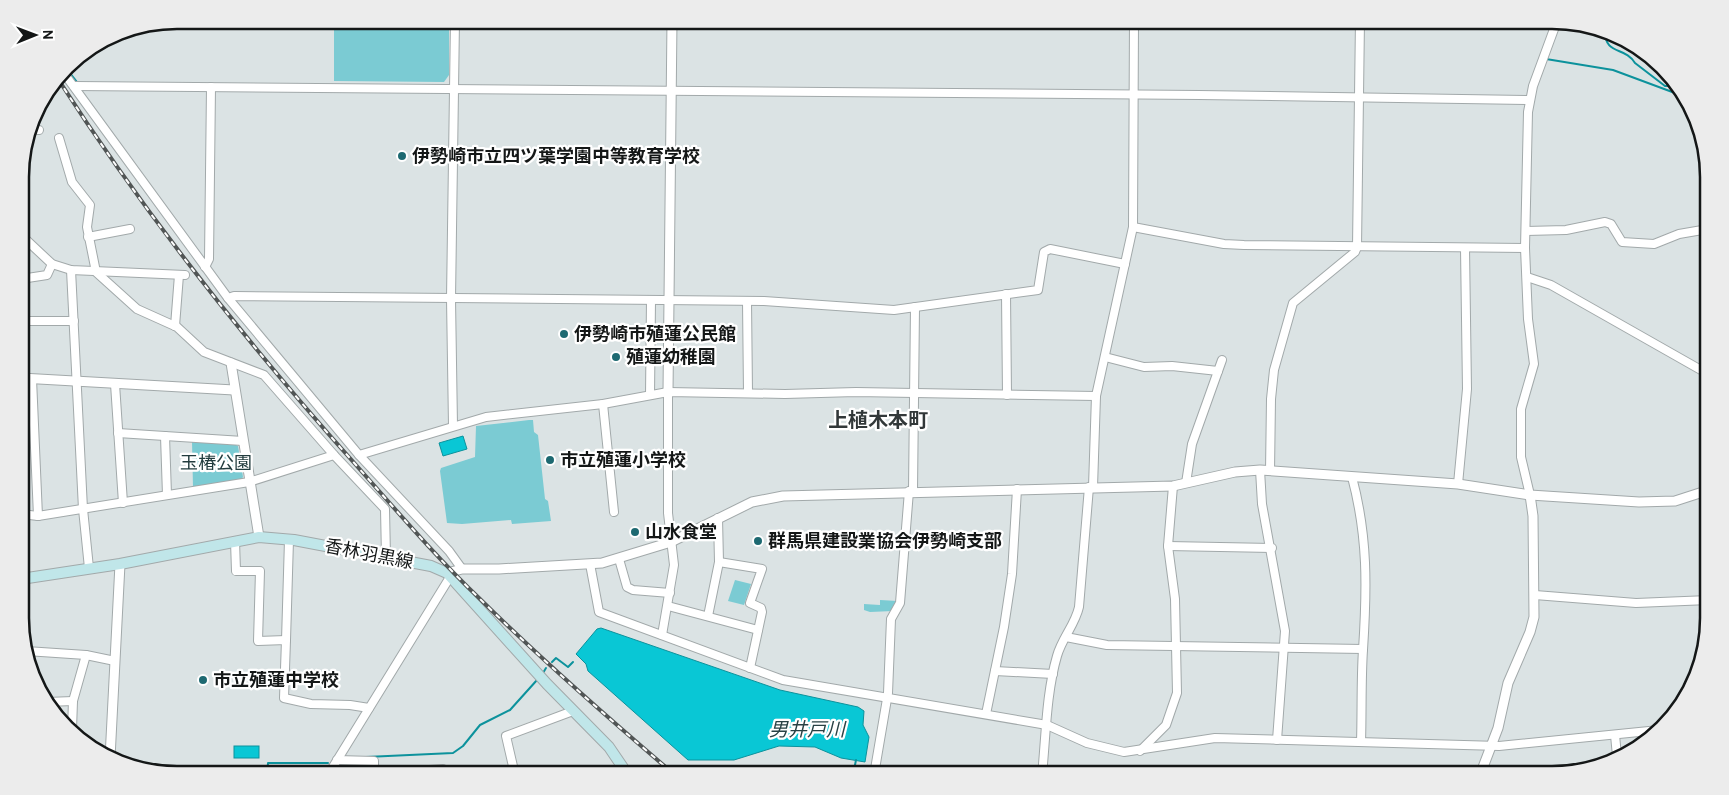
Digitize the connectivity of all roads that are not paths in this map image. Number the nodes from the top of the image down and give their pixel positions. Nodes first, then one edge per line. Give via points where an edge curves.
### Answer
1 (455, 29) edge
2 (672, 29) edge
3 (1134, 29) edge
4 (1360, 29) edge
5 (1554, 29) edge
6 (67, 77) edge
7 (74, 86) junction
8 (211, 87) junction
9 (454, 88) junction
10 (671, 91) junction
11 (1134, 96) junction
12 (1359, 97) junction
13 (1529, 100) junction
14 (59, 138) dead end
15 (1134, 227) junction
16 (130, 229) dead end
17 (1700, 230) edge
18 (1526, 231) junction
19 (88, 237) junction
20 (29, 243) edge
21 (1357, 248) junction
22 (1465, 248) junction
23 (1525, 248) junction
24 (52, 264) junction
25 (1125, 264) junction
26 (205, 267) junction
27 (72, 270) junction
28 (96, 272) junction
29 (1526, 277) junction
30 (29, 278) edge
31 (1006, 294) junction
32 (228, 298) junction
33 (451, 299) junction
34 (651, 300) junction
35 (668, 300) junction
36 (747, 301) junction
37 (915, 307) junction
38 (29, 321) edge
39 (74, 321) junction
40 (175, 326) junction
41 (1105, 357) junction
42 (1222, 360) dead end
43 (231, 363) junction
44 (1700, 369) edge
45 (1218, 371) junction
46 (29, 379) edge
47 (32, 379) junction
48 (76, 382) junction
49 (114, 384) junction
50 (234, 390) junction
51 (668, 392) junction
52 (748, 393) junction
53 (914, 394) junction
54 (650, 395) junction
55 (1007, 395) junction
56 (1096, 396) junction
57 (603, 404) junction
58 (453, 426) junction
59 (118, 433) junction
60 (164, 436) junction
61 (243, 440) junction
62 (334, 455) junction
63 (359, 455) junction
64 (1260, 470) junction
65 (1270, 471) junction
66 (1352, 477) junction
67 (249, 482) junction
68 (1186, 483) junction
69 (1458, 484) junction
70 (1173, 486) junction
71 (1091, 487) junction
72 (1017, 489) junction
73 (911, 491) junction
74 (1700, 493) edge
75 (167, 495) junction
76 (1530, 495) junction
77 (123, 503) junction
78 (83, 509) junction
79 (614, 512) dead end
80 (29, 515) edge
81 (38, 516) junction
82 (718, 518) junction
83 (259, 537) junction
84 (289, 540) junction
85 (235, 541) junction
86 (671, 542) junction
87 (1168, 546) junction
88 (1272, 548) junction
89 (386, 557) junction
90 (619, 559) junction
91 (719, 562) junction
92 (120, 564) junction
93 (590, 564) junction
94 (89, 568) junction
95 (462, 569) junction
96 (448, 575) junction
97 (29, 578) edge
98 (670, 593) junction
99 (1535, 595) junction
100 (1700, 600) edge
101 (668, 606) junction
102 (708, 616) junction
103 (758, 630) junction
104 (662, 635) junction
105 (1066, 637) junction
106 (286, 640) junction
107 (1176, 645) junction
108 (1285, 648) junction
109 (1363, 649) junction
110 (33, 651) edge
111 (86, 655) junction
112 (115, 661) junction
113 (750, 668) junction
114 (995, 671) junction
115 (1052, 674) junction
116 (887, 698) junction
117 (73, 701) junction
118 (55, 702) edge
119 (369, 708) junction
120 (573, 711) junction
121 (986, 714) junction
122 (72, 723) edge
123 (1047, 725) junction
124 (1648, 731) edge
125 (1615, 735) junction
126 (1277, 740) junction
127 (1361, 742) junction
128 (1492, 746) junction
129 (110, 750) edge
130 (1140, 751) junction
131 (1617, 751) edge
132 (337, 760) junction
133 (333, 766) edge
134 (374, 766) edge
135 (513, 766) edge
136 (622, 766) edge
137 (876, 766) edge
138 (1043, 766) edge
139 (1484, 766) edge

1 - 9 street
2 - 10 street
3 - 11 street
4 - 12 street
5 - 13 street
6 - 7 street
7 - 8 street
7 - 26 street
8 - 9 street
8 - 26 street via 209,259
9 - 10 street
9 - 33 street
10 - 11 street
10 - 35 street
11 - 12 street
11 - 15 street
12 - 13 street
12 - 21 street
13 - 18 street
14 - 19 street via 72,182 90,204
15 - 21 street via 1224,244
15 - 25 street
16 - 19 street
17 - 18 street via 1650,244 1622,242 1611,224 1605,222 1566,230
18 - 23 street
19 - 28 street
20 - 24 street
21 - 22 street
21 - 65 street via 1293,303 1274,370
22 - 23 street
22 - 69 street via 1466,389
23 - 29 street
24 - 27 street
24 - 30 street via 48,275
25 - 31 street via 1050,249 1044,252 1038,290
25 - 41 street
26 - 32 street
27 - 28 street
27 - 39 street
28 - 40 street via 137,309
28 - 40 street via 182,275
29 - 44 street via 1551,284
29 - 76 street via 1534,364 1520,409 1522,457
31 - 37 street
31 - 55 street
32 - 33 street
32 - 63 street
33 - 34 street
33 - 58 street
34 - 35 street
34 - 54 street
35 - 36 street
35 - 51 street
36 - 37 street via 894,310
36 - 52 street
37 - 53 street
38 - 39 street
39 - 48 street
40 - 43 street via 204,352
41 - 45 street via 1144,367 1172,366
41 - 56 street
42 - 45 street
43 - 50 street
43 - 62 street via 264,375
45 - 68 street via 1192,444
46 - 47 street
47 - 48 street
47 - 81 street
48 - 49 street
48 - 78 street
49 - 50 street
49 - 59 street
50 - 61 street
51 - 52 street
51 - 54 street
51 - 86 street
52 - 53 street
53 - 55 street
53 - 73 street
54 - 57 street
55 - 56 street
56 - 71 street
57 - 58 street via 486,418
57 - 79 street
58 - 63 street
59 - 60 street
59 - 77 street
60 - 61 street
60 - 75 street
61 - 67 street
62 - 67 street
62 - 89 street via 385,509
63 - 95 street
64 - 65 street
64 - 68 street
64 - 88 street via 1262,504
65 - 66 street
66 - 69 street
66 - 109 street via 1366,547
67 - 75 street
67 - 83 street
68 - 70 street
69 - 76 street
70 - 71 street
70 - 87 street
71 - 72 street
71 - 105 street via 1079,607
72 - 73 street
72 - 114 street via 1012,574
73 - 82 street via 783,496 752,502
73 - 116 street via 900,604 891,619
74 - 76 street via 1666,502
75 - 77 street
76 - 99 street
77 - 78 street
78 - 81 street
78 - 94 street
80 - 81 street
82 - 86 street
82 - 91 street
83 - 84 main road, 香林羽黒線
83 - 85 main road, 香林羽黒線
84 - 89 main road, 香林羽黒線
84 - 106 street
85 - 92 main road, 香林羽黒線
85 - 106 street via 236,571 260,571 258,641
86 - 90 street
86 - 98 street via 674,565
87 - 88 street
87 - 107 street
88 - 108 street
89 - 96 main road, 香林羽黒線 via 431,566
90 - 93 street
90 - 98 street via 627,587
91 - 102 street
91 - 103 street via 762,568 750,603 761,608
92 - 94 main road, 香林羽黒線
92 - 112 street
93 - 95 street
93 - 104 street via 599,612
94 - 97 main road, 香林羽黒線
95 - 96 street
96 - 119 street
96 - 120 main road, 香林羽黒線
98 - 101 street
99 - 100 street via 1636,603
99 - 128 street via 1532,625 1508,683
101 - 102 street
101 - 104 street
102 - 103 street
103 - 113 street
104 - 113 street
105 - 107 street via 1106,645
105 - 115 street
106 - 119 street via 284,698 311,704
107 - 108 street
107 - 130 street via 1177,693 1166,725
108 - 109 street
108 - 126 street
109 - 127 street
110 - 111 street
111 - 112 street
111 - 117 street
112 - 129 street
113 - 116 street via 783,680
114 - 115 street
114 - 121 street
115 - 123 street
116 - 121 street
116 - 137 street
117 - 118 street
117 - 122 street
119 - 132 street
120 - 135 street via 506,736
120 - 136 main road, 香林羽黒線
121 - 123 street
123 - 130 street via 1087,743 1124,752
123 - 138 street
124 - 125 street
125 - 128 street
125 - 131 street
126 - 127 street
126 - 130 street via 1215,738
127 - 128 street
128 - 139 street
132 - 133 street
132 - 134 street via 374,761

